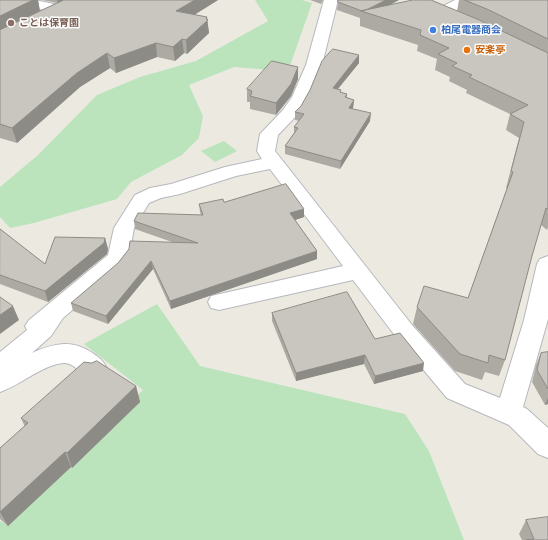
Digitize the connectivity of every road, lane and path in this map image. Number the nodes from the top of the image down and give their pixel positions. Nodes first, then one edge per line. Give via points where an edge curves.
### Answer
1 (14, 0) edge
2 (331, 0) edge
3 (466, 0) edge
4 (73, 3) edge
5 (58, 9) junction
6 (442, 12) edge
7 (40, 18) edge
8 (275, 162) junction
9 (548, 264) edge
10 (357, 271) junction
11 (219, 302) dead end
12 (0, 366) edge
13 (94, 367) edge
14 (0, 382) edge
15 (508, 413) junction
16 (548, 446) edge

1 - 5 street
2 - 8 street via 314,65 300,96 290,113 269,134 266,151
3 - 6 street
4 - 5 street
5 - 7 street
8 - 10 street
8 - 12 street via 232,171 173,190 157,192 142,199 124,228 118,257 45,320 43,330
9 - 15 street via 536,320
10 - 11 street
10 - 15 street via 456,391
13 - 14 street via 72,354 61,353 30,365
15 - 16 street via 518,417

